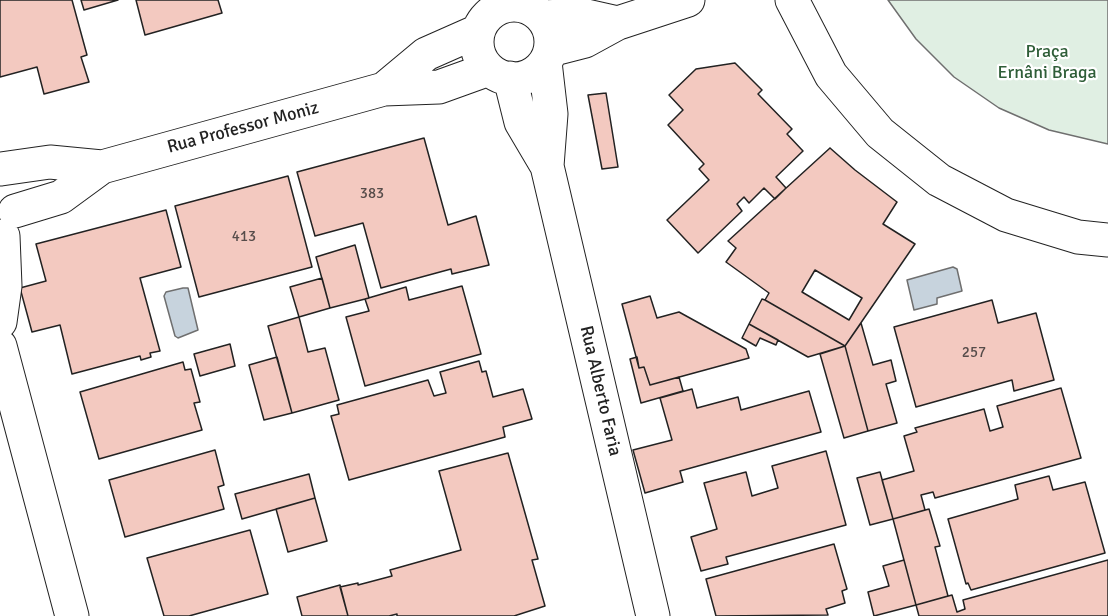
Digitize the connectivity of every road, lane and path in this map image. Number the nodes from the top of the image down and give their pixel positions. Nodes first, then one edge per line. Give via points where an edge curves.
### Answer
1 (688, 0) edge
2 (792, 0) edge
3 (524, 7) edge
4 (480, 17) edge
5 (618, 23) junction
6 (548, 56) junction
7 (500, 74) junction
8 (384, 89) junction
9 (547, 166) junction
10 (102, 167) junction
11 (0, 168) edge
12 (6, 228) edge
13 (1108, 240) edge
14 (0, 322) edge
15 (0, 346) edge
16 (72, 616) edge
17 (653, 616) edge

1 - 5 street
2 - 13 street via 831,75 880,133 939,180 1006,215 1078,237
3 - 4 street via 503,6
3 - 5 street
3 - 6 street via 549,27 552,44
4 - 7 street via 480,58
4 - 8 street, Rua Professor Moniz
5 - 6 street
6 - 7 street via 535,72 522,78
6 - 9 street, Rua Alberto Faria via 551,114
7 - 8 street, Rua Professor Moniz via 440,87
7 - 9 street, Rua Alberto Faria via 521,122
8 - 10 street, Rua Professor Moniz
9 - 17 street, Rua Alberto Faria
10 - 11 street, Rua Professor Moniz via 50,162
10 - 12 street, Rua Professor Moniz via 61,197
11 - 12 street via 15,196
12 - 14 street
15 - 16 street

